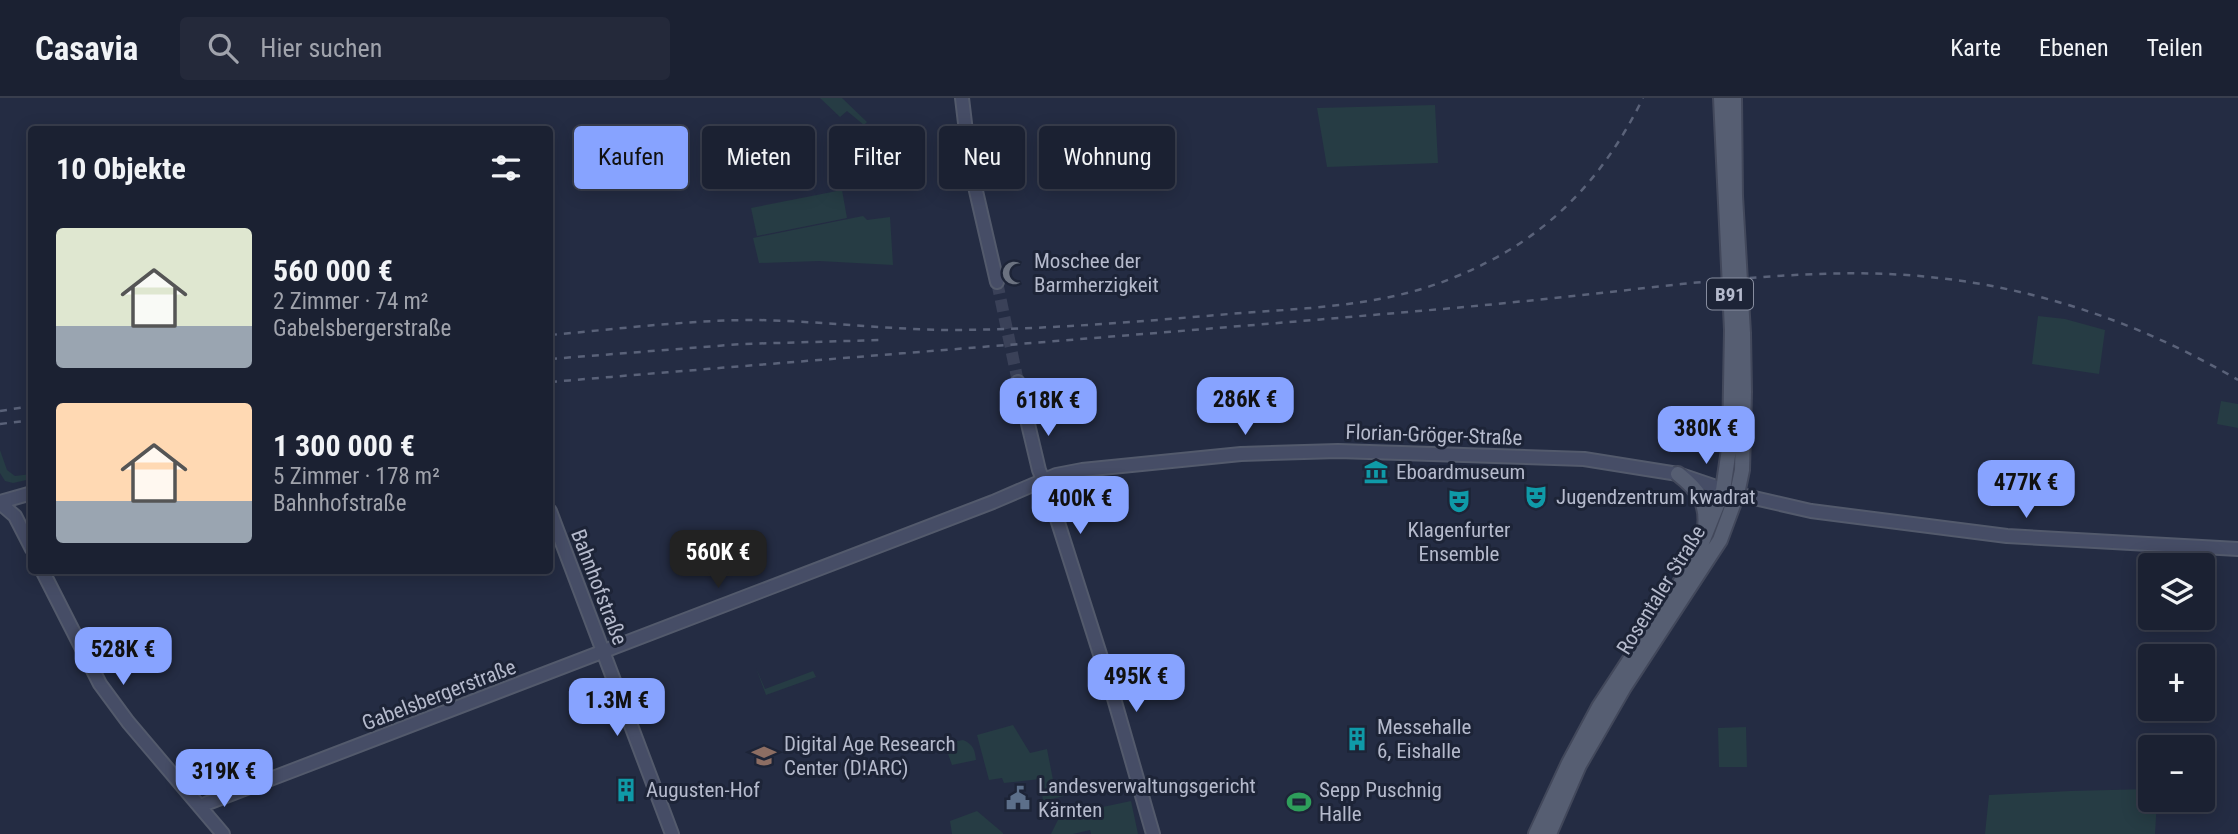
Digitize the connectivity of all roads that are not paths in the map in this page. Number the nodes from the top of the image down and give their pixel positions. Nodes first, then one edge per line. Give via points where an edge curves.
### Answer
1 (962, 98) edge
2 (1731, 100) edge
3 (997, 282) tunnel mouth
4 (1018, 382) tunnel mouth
5 (1678, 474) junction
6 (1043, 480) junction
7 (1723, 490) junction
8 (28, 494) edge
9 (1737, 494) junction
10 (0, 502) edge
11 (553, 519) edge
12 (1704, 538) junction
13 (28, 541) edge
14 (2238, 549) edge
15 (43, 574) edge
16 (603, 652) junction
17 (200, 806) junction
18 (223, 834) edge
19 (672, 834) edge
20 (1153, 834) edge
21 (1536, 834) edge
22 (1549, 834) edge

1 - 3 street via 968,156
2 - 7 main road, Rosentaler Straße / B91 via 1732,357 1730,442
2 - 9 main road, Rosentaler Straße / B91 via 1744,392
4 - 6 street
5 - 6 street, Florian-Gröger-Straße via 1584,459 1310,452 1082,470
5 - 7 street, Florian-Gröger-Straße
5 - 12 main road via 1696,488 1704,504
6 - 16 street, Gabelsbergerstraße
6 - 20 street
7 - 9 street, Florian-Gröger-Straße
7 - 12 main road, Rosentaler Straße / B91
8 - 10 street
9 - 14 street, Florian-Gröger-Straße via 1811,512 2007,536
9 - 22 main road, Rosentaler Straße / B91 via 1720,540 1624,687 1580,765
10 - 13 street via 15,516
11 - 16 street, Bahnhofstraße
12 - 21 main road, Rosentaler Straße / B91 via 1695,560 1599,707
15 - 17 street via 100,684
16 - 17 street, Gabelsbergerstraße
16 - 19 street, Bahnhofstraße
17 - 18 street

